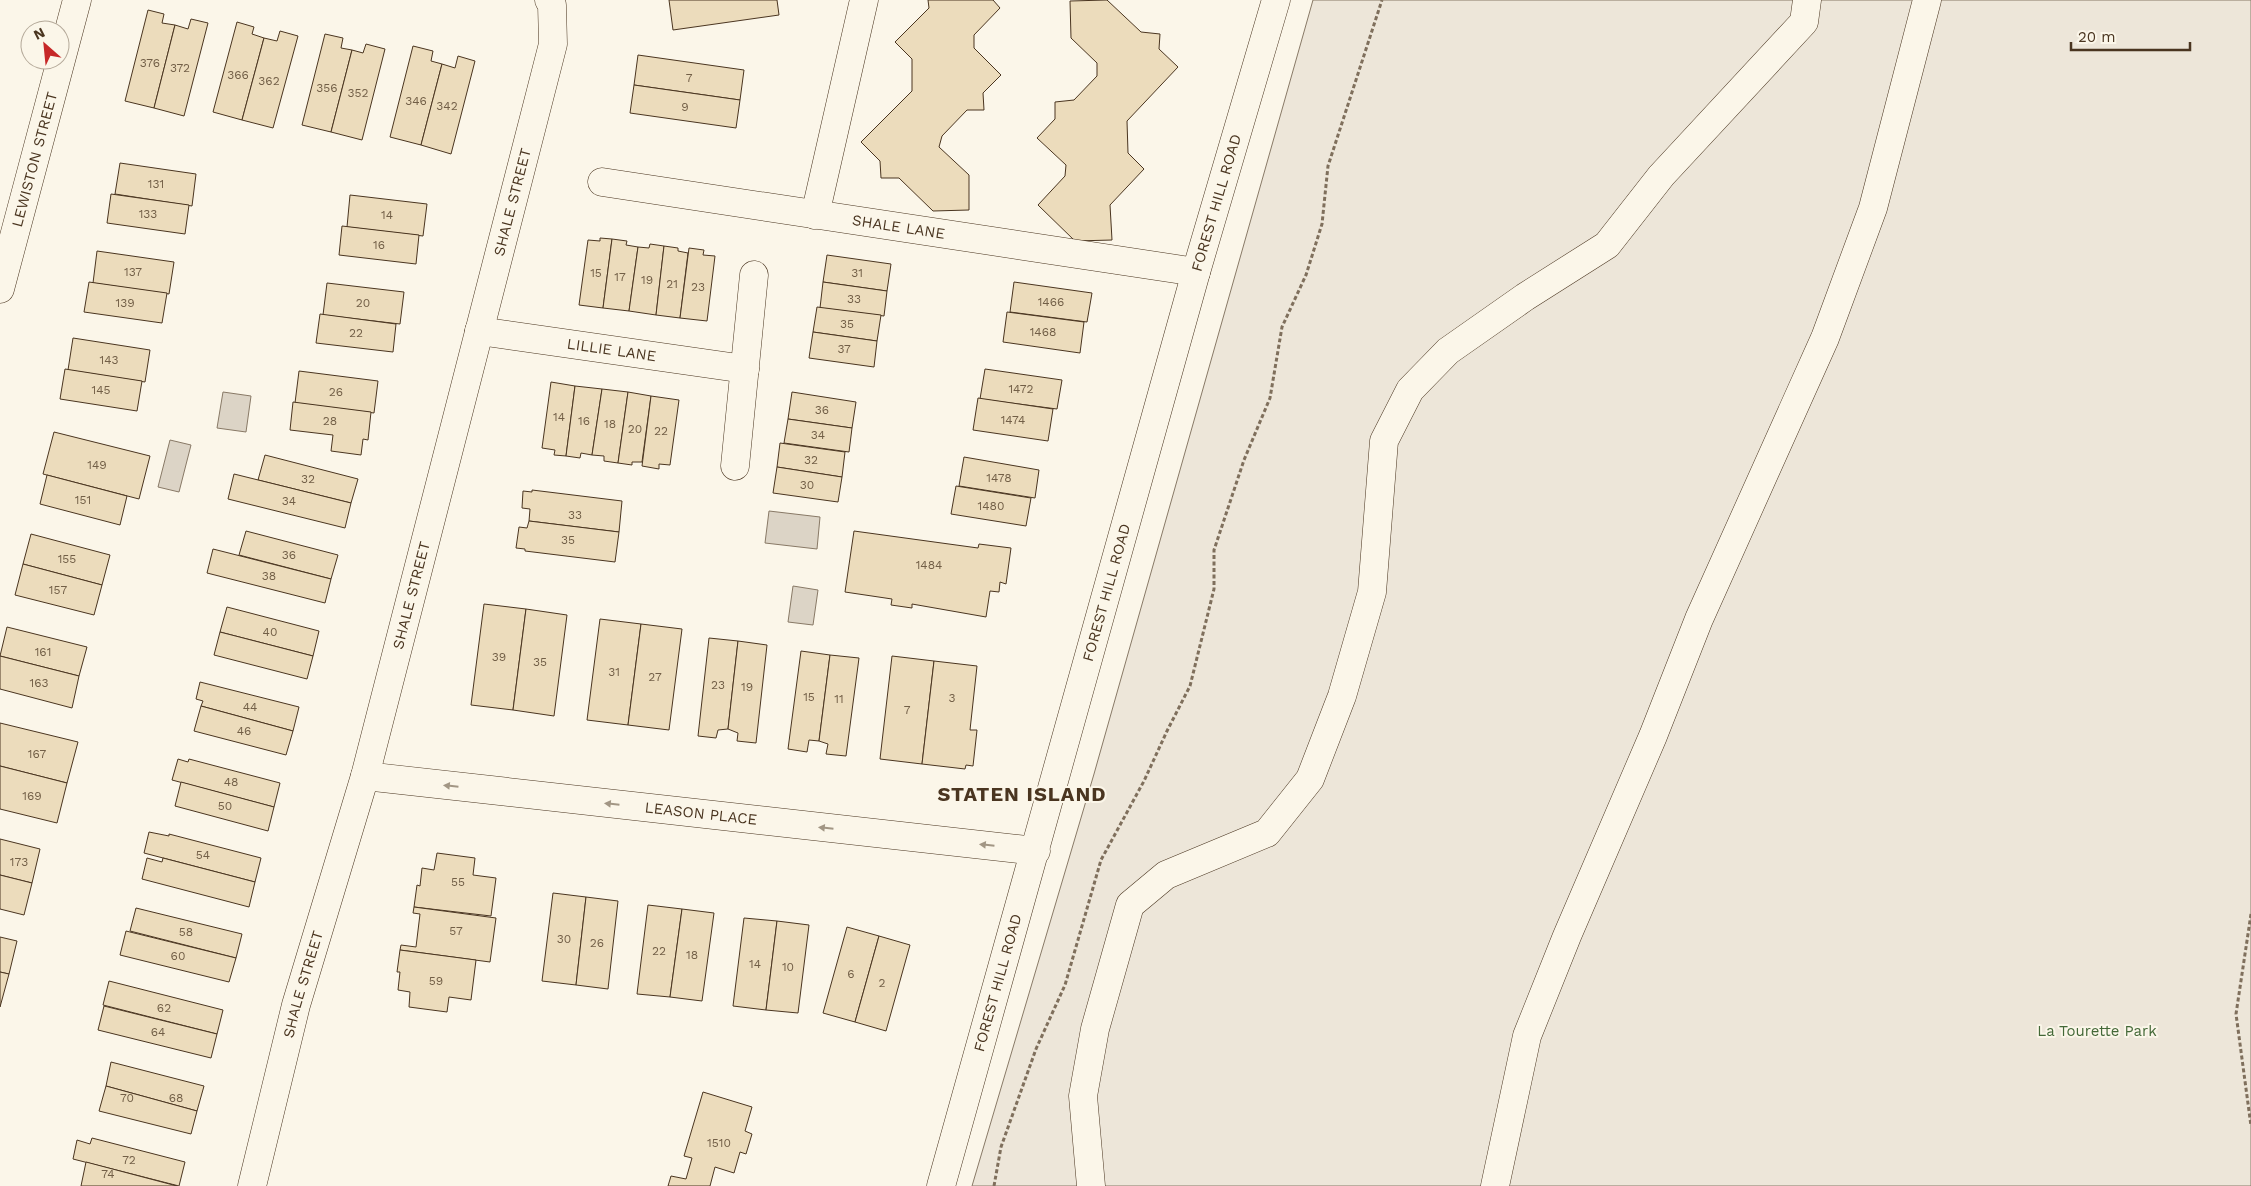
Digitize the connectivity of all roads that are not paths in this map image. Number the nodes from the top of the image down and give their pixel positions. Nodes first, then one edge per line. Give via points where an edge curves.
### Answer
1 (77, 0) edge
2 (549, 0) edge
3 (864, 0) edge
4 (1276, 0) edge
5 (1807, 0) edge
6 (1927, 0) edge
7 (602, 182) dead end
8 (815, 215) junction
9 (1196, 272) junction
10 (754, 275) dead end
11 (0, 290) edge
12 (479, 331) junction
13 (745, 369) junction
14 (735, 466) dead end
15 (365, 776) junction
16 (1036, 851) junction
17 (252, 1186) edge
18 (942, 1186) edge
19 (1091, 1186) edge
20 (1495, 1186) edge

1 - 11 street, LEWISTON STREET
2 - 12 street, SHALE STREET via 552,5 553,44
3 - 8 street
4 - 9 street, FOREST HILL ROAD
5 - 19 street via 1804,22 1661,176 1607,245 1448,351 1410,390 1384,440 1372,592 1342,696 1310,779 1267,833 1166,874 1130,905 1095,1029 1083,1096
6 - 20 street via 1874,208 1825,338 1700,619 1527,1036
7 - 8 street, SHALE LANE
8 - 9 street, SHALE LANE
9 - 16 street, FOREST HILL ROAD
10 - 13 street
12 - 13 street, LILLIE LANE
12 - 15 street, SHALE STREET
13 - 14 street
16 -> 15 street, LEASON PLACE
15 - 17 street, SHALE STREET via 296,1005
16 - 18 street, FOREST HILL ROAD

